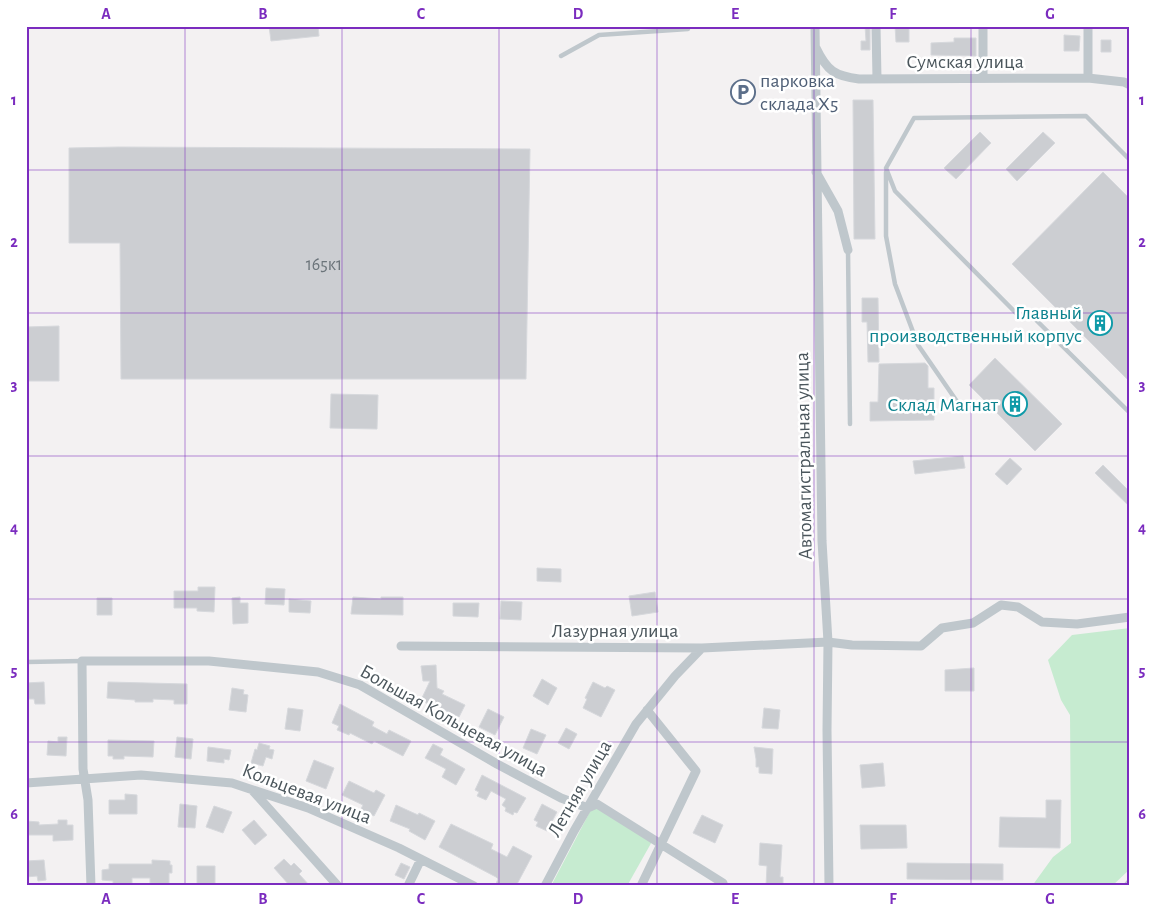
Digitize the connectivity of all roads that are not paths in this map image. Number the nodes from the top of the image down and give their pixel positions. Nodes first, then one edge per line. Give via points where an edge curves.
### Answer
1 (815, 26) edge
2 (876, 26) edge
3 (983, 26) edge
4 (1088, 26) edge
5 (688, 29) dead end
6 (815, 46) junction
7 (561, 56) dead end
8 (983, 78) junction
9 (1088, 78) junction
10 (877, 79) junction
11 (1130, 85) edge
12 (1130, 160) edge
13 (886, 168) junction
14 (816, 171) junction
15 (848, 250) joint
16 (958, 403) dead end
17 (1130, 413) edge
18 (850, 424) dead end
19 (1130, 618) edge
20 (828, 642) junction
21 (401, 646) dead end
22 (702, 648) junction
23 (82, 661) junction
24 (26, 662) edge
25 (647, 710) junction
26 (86, 780) junction
27 (26, 783) edge
28 (253, 790) junction
29 (588, 808) junction
30 (662, 844) junction
31 (421, 859) junction
32 (1130, 880) edge
33 (723, 883) dead end
34 (91, 886) edge
35 (338, 886) edge
36 (408, 886) edge
37 (474, 886) edge
38 (545, 886) edge
39 (641, 886) edge
40 (829, 886) edge
41 (1124, 886) edge

1 - 6 street, Автомагистральная улица
2 - 10 street
3 - 8 street
4 - 9 street
5 - 7 lane via 599,35
6 - 10 street, Сумская улица via 830,70 842,77
6 - 14 street, Автомагистральная улица
8 - 9 street, Сумская улица
8 - 10 street, Сумская улица
9 - 11 street, Сумская улица
12 - 13 lane via 1086,116 914,118
13 - 16 lane via 886,236 895,284 918,345
13 - 17 lane via 895,191 1016,313 1033,317
14 - 15 street via 838,211
14 - 20 street, Автомагистральная улица via 822,540
15 - 18 lane
19 - 20 street, Лазурная улица via 1077,624 1042,622 1018,607 1001,605 973,623 942,628 921,646 852,646
20 - 22 street, Лазурная улица
20 - 40 street, Автомагистральная улица
21 - 22 street, Лазурная улица
22 - 25 street, Летняя улица
23 - 24 lane
23 - 26 street via 83,769
23 - 29 street, Большая Кольцевая улица via 209,661 318,672 360,685 560,798
25 - 29 street, Летняя улица
25 - 30 street via 696,771
26 - 27 street, Кольцевая улица
26 - 28 street, Кольцевая улица via 141,775 232,783
26 - 34 street
28 - 31 street, Кольцевая улица via 308,808
28 - 35 street
29 - 30 street, Большая Кольцевая улица via 597,804
29 - 38 street, Летняя улица
30 - 33 street, Большая Кольцевая улица
30 - 39 street
31 - 36 street
31 - 37 street, Кольцевая улица
32 - 41 lane

